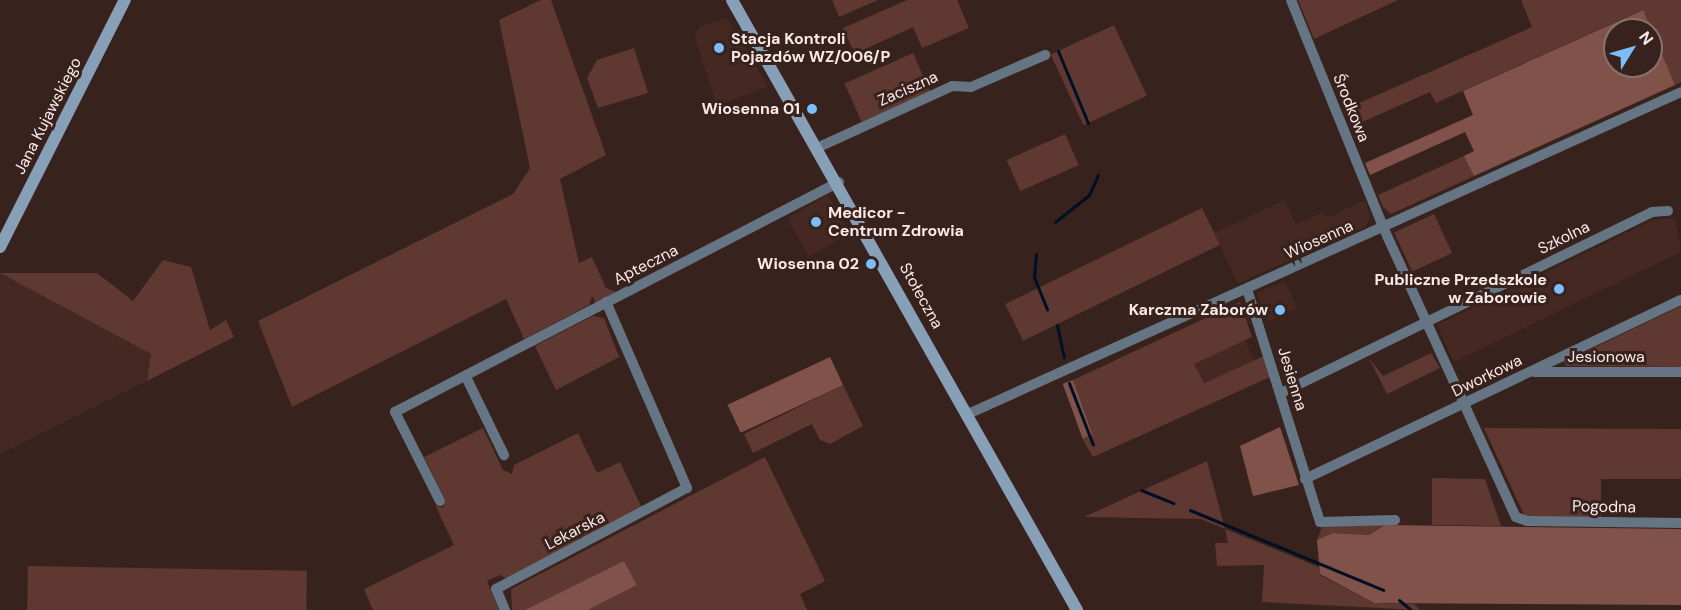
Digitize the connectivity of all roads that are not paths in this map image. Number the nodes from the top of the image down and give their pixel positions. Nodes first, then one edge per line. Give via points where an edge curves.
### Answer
1 (125, 0) edge
2 (732, 0) edge
3 (1291, 0) edge
4 (1045, 55) dead end
5 (1681, 92) edge
6 (819, 147) junction
7 (839, 182) junction
8 (1668, 211) dead end
9 (1383, 227) junction
10 (0, 247) edge
11 (1247, 289) junction
12 (1681, 300) edge
13 (606, 302) junction
14 (1426, 321) junction
15 (1530, 372) junction
16 (1681, 372) edge
17 (466, 377) junction
18 (1281, 393) junction
19 (1465, 404) junction
20 (968, 414) junction
21 (504, 455) dead end
22 (1305, 480) junction
23 (440, 501) dead end
24 (1395, 520) dead end
25 (1527, 521) joint
26 (1681, 523) edge
27 (505, 610) edge
28 (1077, 610) edge

1 - 10 main road, Jana Kujawskiego
2 - 6 main road, Stołeczna
3 - 9 street, Środkowa
4 - 6 street, Zaciszna via 971,87 952,86
5 - 9 street, Wiosenna
6 - 7 main road, Stołeczna
7 - 13 street, Apteczna
7 - 20 main road, Stołeczna
8 - 14 street, Szkolna via 1652,212
9 - 11 street, Wiosenna
9 - 14 street, Środkowa
11 - 18 street, Jesienna
11 - 20 street, Wiosenna
12 - 15 street, Dworkowa
13 - 17 street, Apteczna
13 - 27 street, Lekarska via 687,488 496,590
14 - 18 street, Szkolna
14 - 19 street, Środkowa
15 - 16 street, Jesionowa
15 - 19 street, Dworkowa
17 - 21 street
17 - 23 street, Apteczna via 395,412
18 - 22 street, Jesienna
19 - 22 street, Dworkowa
19 - 25 street, Środkowa via 1513,511
20 - 28 main road, Stołeczna
22 - 24 street, Jesienna via 1320,522
25 - 26 street, Pogodna

